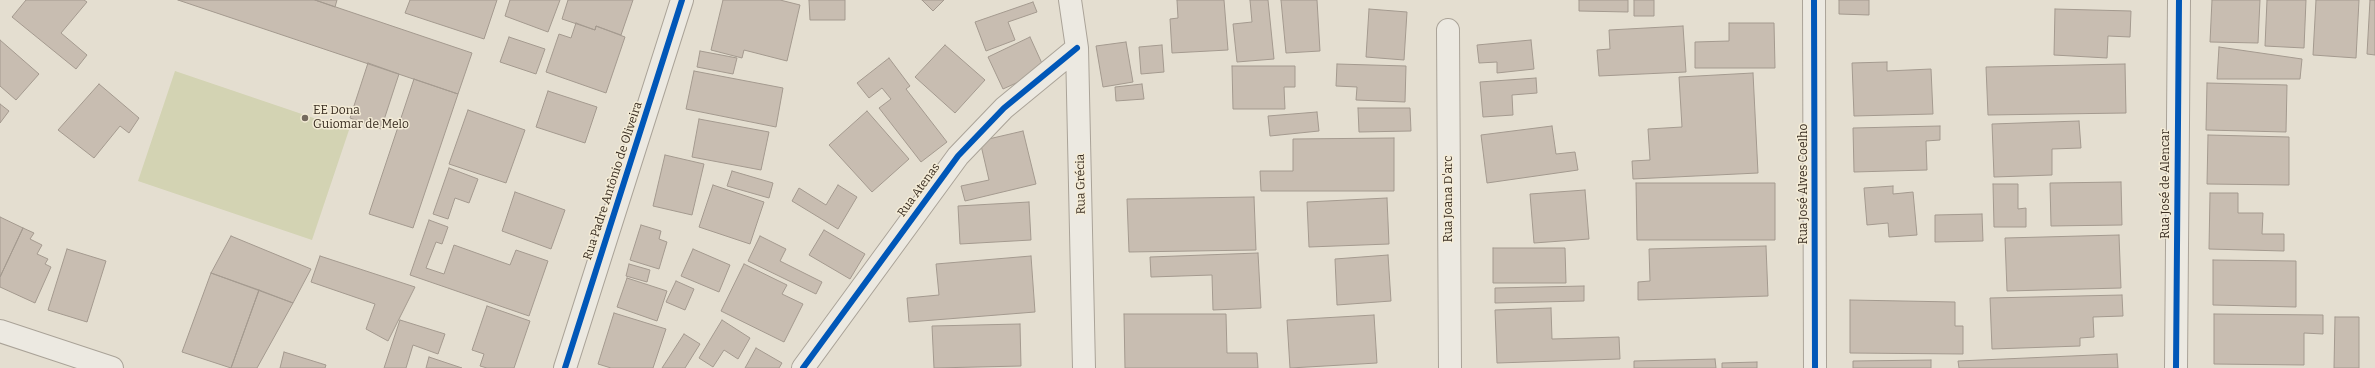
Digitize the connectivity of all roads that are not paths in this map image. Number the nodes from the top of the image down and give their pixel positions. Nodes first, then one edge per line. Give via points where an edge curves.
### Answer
1 (682, 0) edge
2 (1070, 0) edge
3 (1814, 0) edge
4 (2179, 0) edge
5 (1448, 30) dead end
6 (1077, 48) junction
7 (0, 331) edge
8 (112, 368) edge
9 (565, 368) edge
10 (803, 368) edge
11 (1084, 368) edge
12 (1450, 368) edge
13 (1815, 368) edge
14 (2176, 368) edge

1 - 9 street, Rua Padre Antônio de Oliveira
2 - 6 street, Rua Grécia
3 - 13 street, Rua José Alves Coelho
4 - 14 street, Rua José de Alencar
5 - 12 street, Rua Joana D'arc
6 - 10 street, Rua Atenas via 1004,108 958,156
6 - 11 street, Rua Grécia
7 - 8 street

